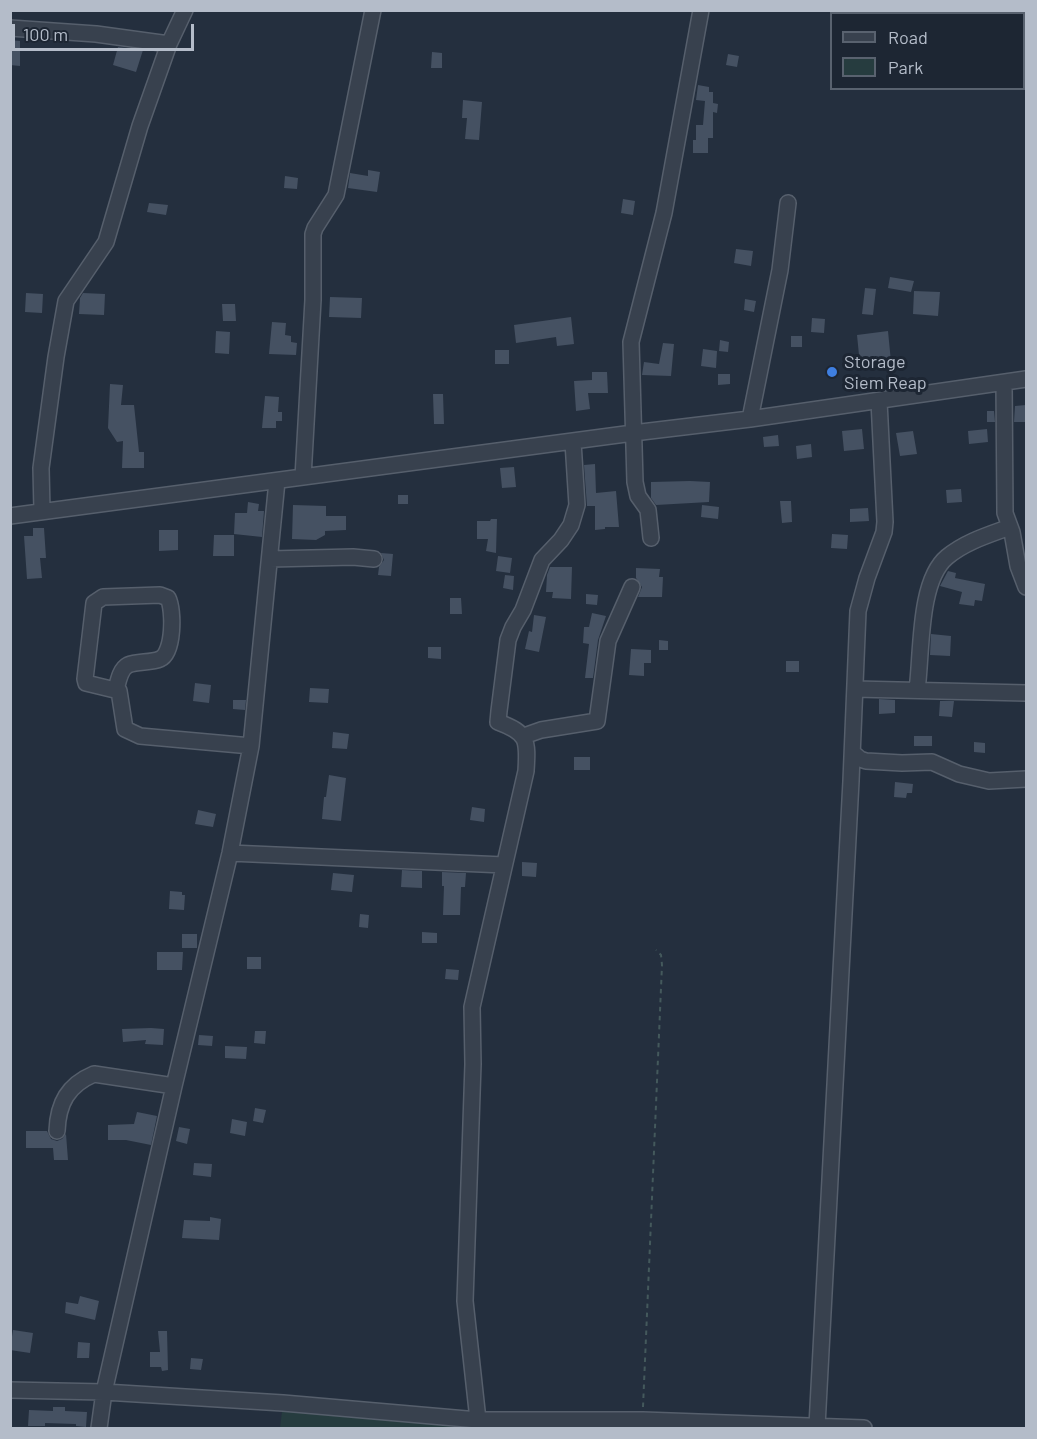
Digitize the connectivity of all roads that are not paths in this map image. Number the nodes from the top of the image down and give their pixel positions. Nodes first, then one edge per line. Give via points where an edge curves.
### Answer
1 (184, 10) edge
2 (373, 10) edge
3 (701, 10) edge
4 (10, 28) edge
5 (169, 44) junction
6 (788, 203) dead end
7 (1026, 379) edge
8 (1004, 382) junction
9 (879, 401) junction
10 (750, 419) junction
11 (633, 433) junction
12 (573, 442) junction
13 (303, 477) junction
14 (277, 481) junction
15 (42, 511) junction
16 (10, 516) edge
17 (1010, 527) junction
18 (651, 538) dead end
19 (270, 559) junction
20 (374, 559) dead end
21 (632, 587) dead end
22 (1026, 587) edge
23 (855, 689) junction
24 (116, 690) junction
25 (917, 690) junction
26 (1026, 693) edge
27 (524, 736) junction
28 (251, 746) junction
29 (853, 753) junction
30 (1026, 779) edge
31 (230, 853) junction
32 (504, 865) junction
33 (174, 1086) junction
34 (57, 1131) dead end
35 (10, 1390) edge
36 (104, 1392) junction
37 (478, 1420) junction
38 (817, 1426) junction
39 (99, 1428) edge
40 (864, 1428) edge

1 - 5 street
2 - 13 street via 336,195 313,234
3 - 11 street via 664,213 632,333
4 - 5 street
5 - 15 street via 106,242 66,301 40,468
6 - 10 street via 778,281
7 - 8 street
8 - 9 street
8 - 17 street via 1005,513
9 - 10 street
9 - 23 street via 885,522 858,611
10 - 11 street
11 - 12 street
11 - 18 street via 636,489 648,510
12 - 13 street
12 - 27 street via 575,514 561,540 542,560 508,640 498,722
13 - 14 street
14 - 15 street
14 - 19 street
15 - 16 street
17 - 22 street
17 - 25 street via 947,556 933,574 923,614
19 - 20 street
19 - 28 street
21 - 27 street via 608,641 597,721
23 - 25 street
23 - 29 street
24 - 24 street via 128,665 161,659 168,653 168,598 103,597 94,603 85,682
24 - 28 street via 120,693 125,729 130,733
25 - 26 street
27 - 32 street via 526,771
28 - 31 street
29 - 30 street via 866,761 932,762 989,781
29 - 38 street
31 - 32 street
31 - 33 street
32 - 37 street via 472,1007 465,1301
33 - 34 street via 94,1074 64,1098
33 - 36 street
35 - 36 street
36 - 37 street
36 - 39 street
37 - 38 street
38 - 40 street

